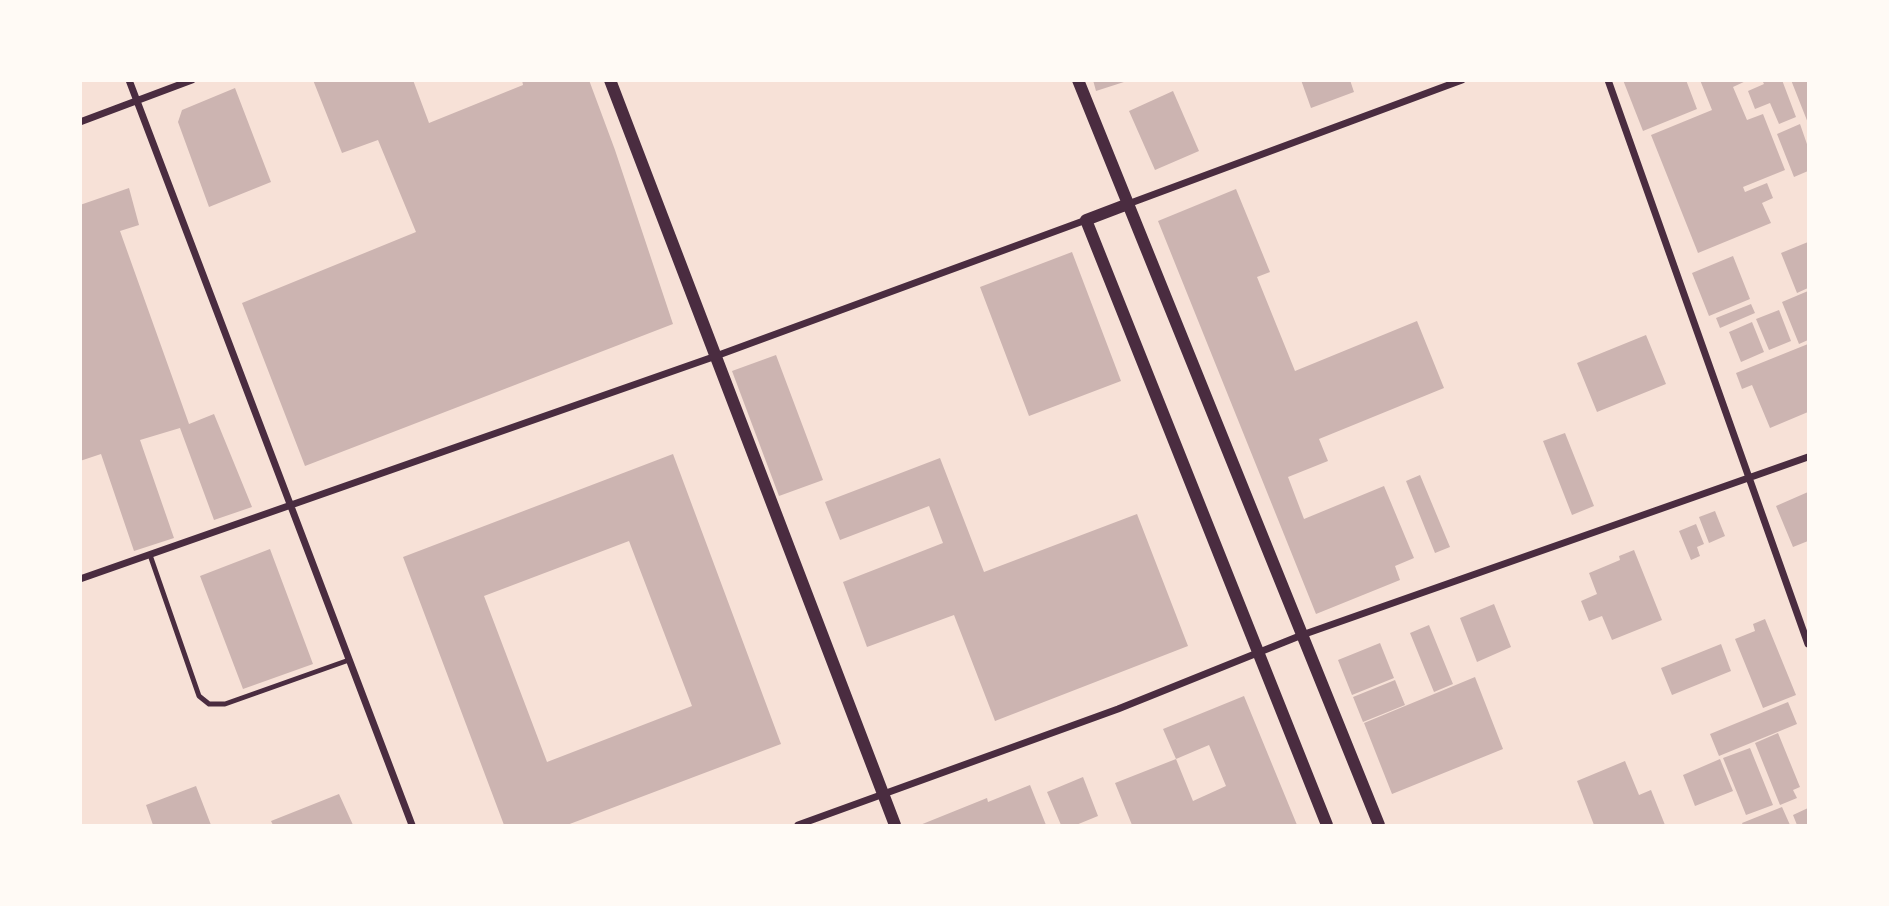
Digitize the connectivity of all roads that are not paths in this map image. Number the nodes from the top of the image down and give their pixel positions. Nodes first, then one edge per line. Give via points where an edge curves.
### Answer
1 (129, 80) edge
2 (192, 80) edge
3 (610, 80) edge
4 (1078, 80) edge
5 (1462, 80) edge
6 (1608, 80) edge
7 (137, 100) junction
8 (80, 122) edge
9 (1128, 204) junction
10 (1086, 220) junction
11 (716, 356) junction
12 (1808, 457) edge
13 (1750, 479) junction
14 (290, 505) junction
15 (150, 555) junction
16 (80, 579) edge
17 (1302, 635) junction
18 (1808, 644) edge
19 (1257, 652) junction
20 (349, 660) junction
21 (883, 794) junction
22 (412, 825) edge
23 (799, 825) edge
24 (895, 825) edge
25 (1327, 825) edge
26 (1379, 825) edge

1 - 7 street
2 - 7 street
3 - 11 street
4 - 9 street
5 - 9 street
6 - 13 street
7 - 8 street
7 - 14 street
9 - 10 street
9 - 17 street
10 - 11 street
10 - 19 street
11 - 14 street
11 - 21 street
12 - 13 street
13 - 17 street
13 - 18 street
14 - 15 street
14 - 20 street
15 - 16 street
15 - 20 lane via 199,696 209,704 225,704
17 - 19 street
17 - 26 street
19 - 21 street via 1118,709
19 - 25 street
20 - 22 street
21 - 23 street
21 - 24 street

